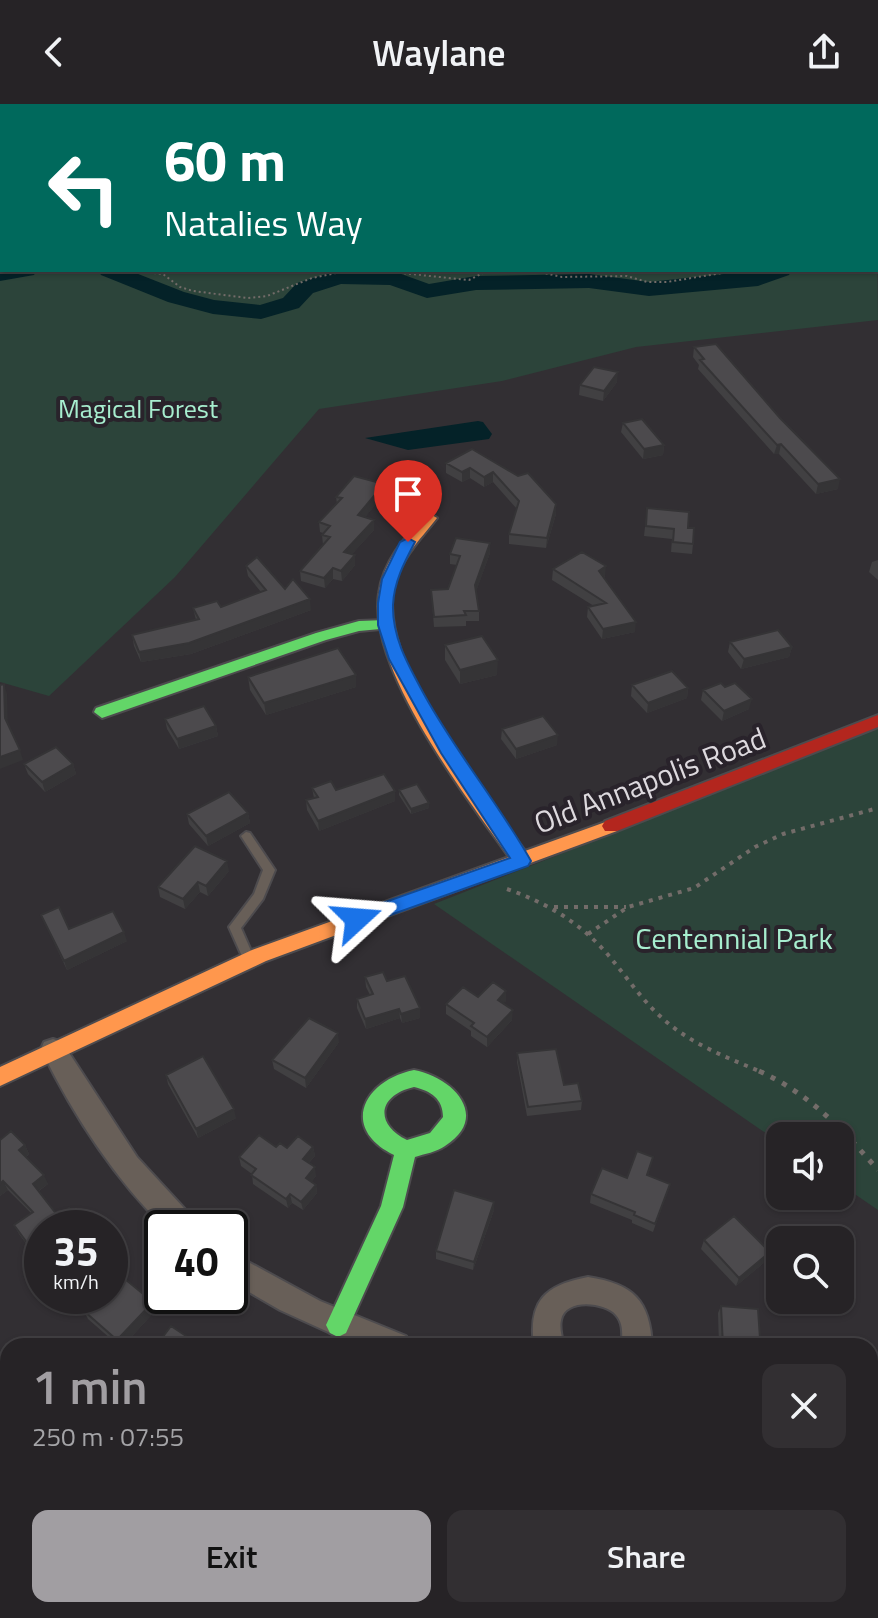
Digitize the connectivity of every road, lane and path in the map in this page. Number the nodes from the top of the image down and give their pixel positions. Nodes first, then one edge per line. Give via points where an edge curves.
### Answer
1 (146, 272) edge
2 (341, 272) edge
3 (391, 272) edge
4 (498, 272) edge
5 (538, 272) edge
6 (736, 272) edge
7 (430, 518) dead end
8 (386, 625) junction
9 (102, 712) dead end
10 (878, 721) edge
11 (878, 808) edge
12 (246, 836) dead end
13 (522, 861) junction
14 (476, 878) junction
15 (551, 907) junction
16 (628, 907) junction
17 (588, 934) junction
18 (249, 960) junction
19 (53, 1049) junction
20 (0, 1077) edge
21 (406, 1150) junction
22 (878, 1170) edge
23 (166, 1210) edge
24 (248, 1277) edge
25 (338, 1325) junction
26 (374, 1338) edge
27 (546, 1338) edge
28 (636, 1338) edge

1 - 2 path via 163,274 193,291 248,298
3 - 4 path via 469,280
5 - 6 path via 657,282
7 - 8 street via 396,561 387,591
8 - 9 street via 340,630
8 - 13 street via 397,659 447,749
10 - 13 street, Old Annapolis Road
11 - 16 path via 783,834 694,888
12 - 18 lane via 269,870 259,896 235,927
13 - 14 street, Old Annapolis Road
14 - 15 path
14 - 18 street, Old Annapolis Road
15 - 16 path
15 - 17 path
16 - 17 path
17 - 22 path via 672,1027 797,1091 832,1118
18 - 19 street, Old Annapolis Road
19 - 20 street, Old Annapolis Road
19 - 23 street via 108,1144
21 - 21 street via 380,1137 372,1120 373,1104 393,1082 427,1079 451,1099 450,1129 427,1148
21 - 25 street via 392,1207
24 - 25 street
25 - 26 street
27 - 28 street via 555,1303 588,1288 622,1302 635,1321

